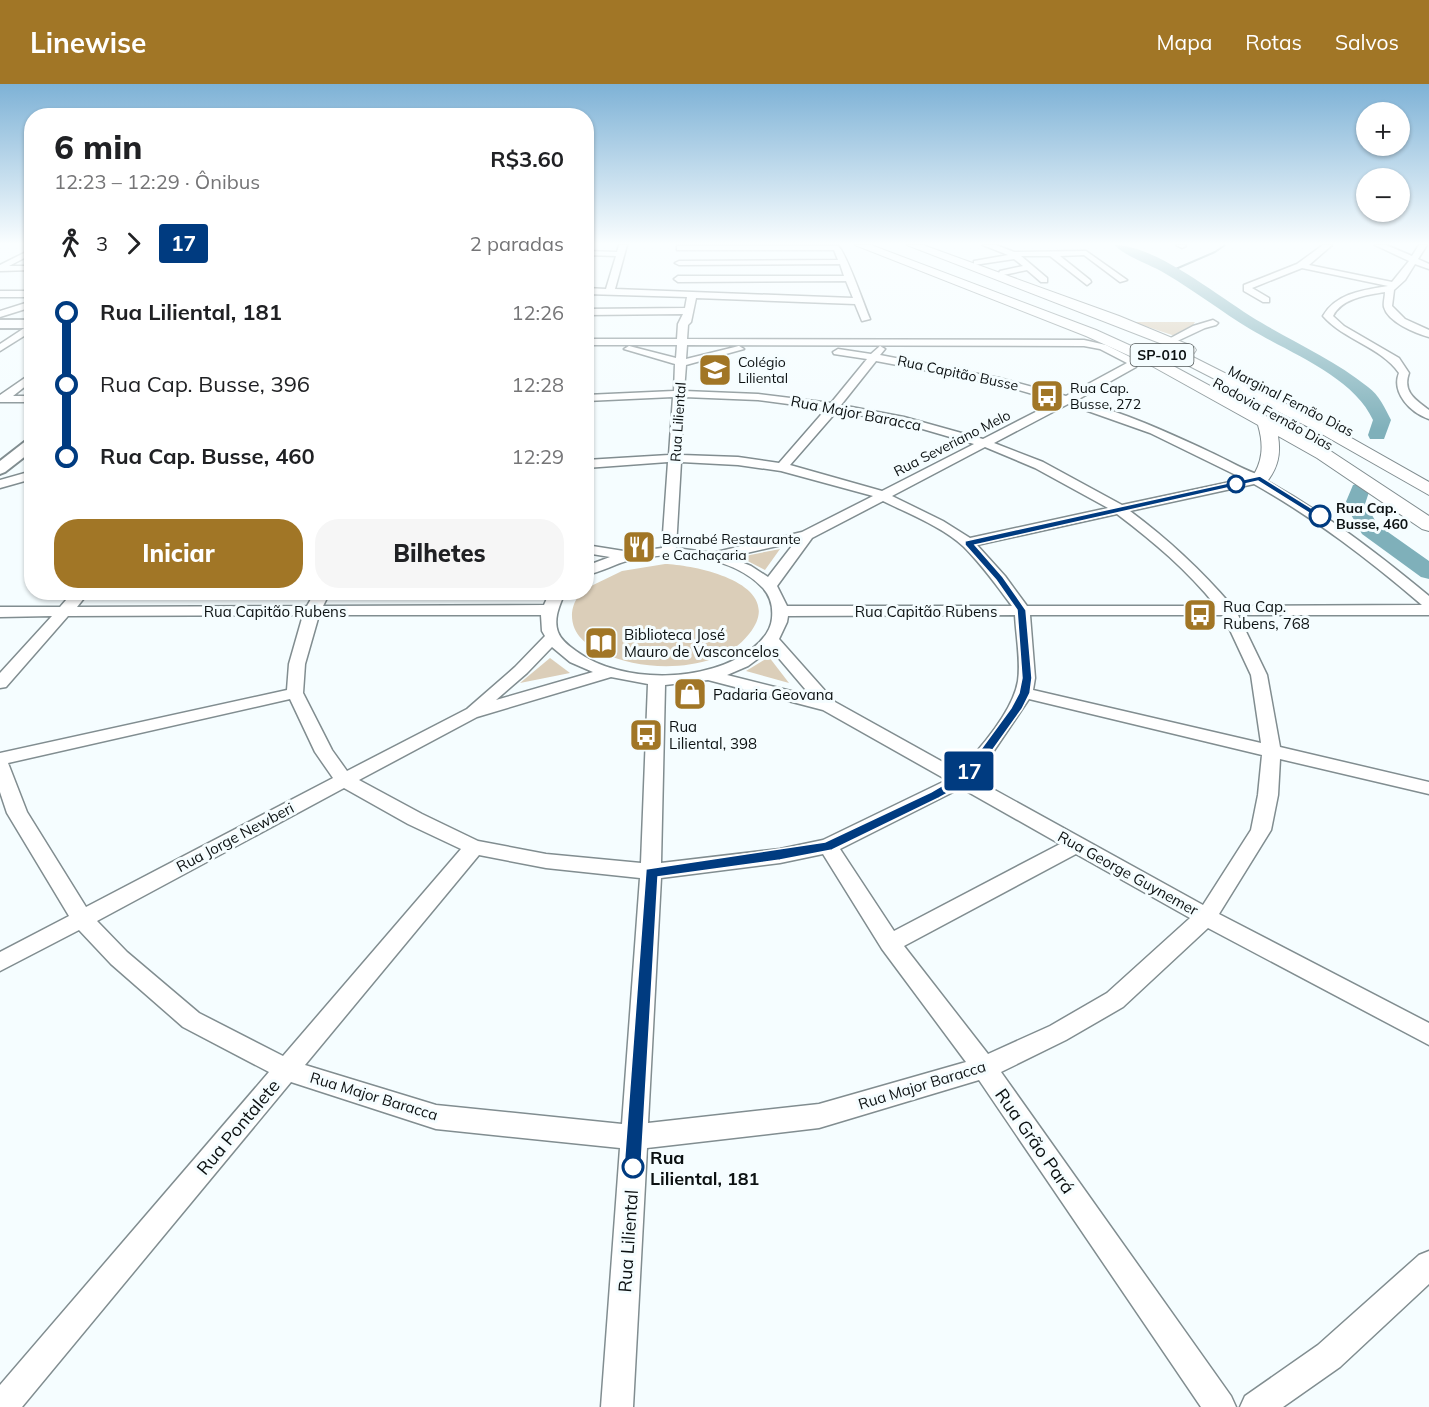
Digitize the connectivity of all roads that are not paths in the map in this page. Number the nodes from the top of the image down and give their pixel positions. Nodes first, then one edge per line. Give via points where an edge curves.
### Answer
1 (1388, 306) edge
2 (23, 307) edge
3 (689, 307) edge
4 (860, 307) edge
5 (1022, 307) edge
6 (1043, 307) edge
7 (1063, 307) edge
8 (1078, 307) edge
9 (1333, 307) edge
10 (688, 311) junction
11 (594, 312) edge
12 (0, 314) edge
13 (865, 319) dead end
14 (1213, 323) dead end
15 (0, 324) edge
16 (24, 325) edge
17 (24, 331) edge
18 (1429, 334) edge
19 (1170, 341) junction
20 (682, 342) junction
21 (885, 342) junction
22 (594, 344) edge
23 (594, 345) edge
24 (0, 348) edge
25 (874, 356) junction
26 (682, 363) junction
27 (24, 382) edge
28 (679, 394) junction
29 (594, 398) edge
30 (1, 399) edge
31 (24, 399) edge
32 (1069, 399) junction
33 (834, 407) junction
34 (1428, 414) edge
35 (1264, 421) junction
36 (984, 443) junction
37 (24, 450) edge
38 (675, 458) junction
39 (594, 463) edge
40 (782, 467) junction
41 (0, 469) edge
42 (1429, 475) edge
43 (24, 478) edge
44 (1260, 479) junction
45 (0, 484) edge
46 (1429, 490) edge
47 (883, 495) junction
48 (1429, 505) edge
49 (1119, 509) junction
50 (1429, 525) edge
51 (807, 535) junction
52 (969, 543) junction
53 (594, 550) edge
54 (669, 552) junction
55 (630, 556) junction
56 (712, 557) junction
57 (594, 568) edge
58 (770, 585) junction
59 (75, 600) edge
60 (319, 600) edge
61 (554, 600) edge
62 (1429, 603) edge
63 (313, 610) junction
64 (549, 610) junction
65 (1022, 610) junction
66 (1228, 610) junction
67 (1429, 610) edge
68 (782, 611) junction
69 (0, 612) edge
70 (65, 612) junction
71 (553, 637) junction
72 (772, 640) junction
73 (608, 673) junction
74 (709, 675) junction
75 (657, 680) junction
76 (0, 684) edge
77 (295, 693) junction
78 (1024, 693) junction
79 (830, 706) junction
80 (471, 713) junction
81 (1271, 750) junction
82 (0, 759) edge
83 (0, 765) edge
84 (344, 780) junction
85 (961, 780) junction
86 (1429, 788) edge
87 (1076, 845) junction
88 (828, 846) junction
89 (474, 847) junction
90 (651, 873) junction
91 (1206, 917) junction
92 (82, 919) junction
93 (890, 943) junction
94 (0, 962) edge
95 (1429, 1035) edge
96 (984, 1068) junction
97 (286, 1069) junction
98 (634, 1137) junction
99 (1429, 1265) edge
100 (2, 1407) edge
101 (617, 1407) edge
102 (1220, 1407) edge
103 (1256, 1407) edge

1 - 18 street via 1396,317
2 - 12 street
3 - 10 street, Rua Liliental
4 - 13 street
5 - 35 highway, Marginal Fernão Dias / SP-010 via 1091,333 1185,377
6 - 48 highway, Rodovia Fernão Dias / SP-010 via 1160,354 1264,407
7 - 46 highway, Rodovia Fernão Dias / SP-010 via 1151,341 1220,374
8 - 19 highway, Marginal Fernão Dias / SP-010
9 - 34 street via 1328,316 1341,328 1402,367 1401,390
10 - 11 street
10 - 20 street, Rua Liliental
14 - 19 street
15 - 16 main road
17 - 24 street
19 - 42 highway, Marginal Fernão Dias / SP-010 via 1263,385
20 - 21 street
20 - 22 street
20 - 26 street, Rua Liliental
21 - 25 street
21 - 32 street, Rua Severiano Melo via 1092,344 1133,365
23 - 26 street
25 - 26 street, Rua Capitão Busse via 758,348 732,350
25 - 32 street, Rua Capitão Busse via 963,371
25 - 33 street
26 - 28 street, Rua Liliental
27 - 30 street
28 - 29 street, Rua Major Baracca
28 - 33 street, Rua Major Baracca via 758,397
28 - 38 street, Rua Liliental
30 - 31 street
32 - 36 street, Rua Severiano Melo
32 - 44 street, Rua Capitão Busse
33 - 36 street, Rua Major Baracca via 904,420
33 - 40 street
35 - 44 highway via 1270,432 1271,449 1268,470
35 - 50 highway, Marginal Fernão Dias / SP-010 via 1351,471
36 - 47 street, Rua Severiano Melo
36 - 49 street, Rua Major Baracca via 1048,470
37 - 41 main road
38 - 39 street
38 - 40 street
38 - 54 street, Rua Liliental
40 - 47 street
43 - 45 street
44 - 49 street
44 - 62 street, Rua Capitão Busse via 1355,540
47 - 51 street, Rua Severiano Melo
47 - 52 street
49 - 52 street
49 - 66 street, Rua Major Baracca via 1181,558
51 - 56 street
51 - 58 street
52 - 65 street
53 - 55 street
54 - 55 street
54 - 56 street
55 - 57 street
56 - 58 street via 745,568
58 - 68 street
59 - 70 street
60 - 63 street
61 - 64 street
63 - 64 street, Rua Capitão Rubens
63 - 70 street, Rua Capitão Rubens
63 - 77 street via 297,664
64 - 71 street
65 - 66 street, Rua Capitão Rubens
65 - 68 street, Rua Capitão Rubens
65 - 78 street via 1027,678
66 - 67 street, Rua Capitão Rubens
66 - 81 street, Rua Major Baracca via 1259,675
68 - 72 street
69 - 70 street, Rua Capitão Rubens
70 - 76 street
71 - 73 street via 565,652
71 - 80 street
72 - 74 street via 736,666
72 - 79 street
73 - 75 street
73 - 80 street
74 - 75 street
74 - 79 street
75 - 90 street, Rua Liliental
77 - 82 street
77 - 84 street via 324,752
78 - 81 street
78 - 85 street
79 - 85 street, Rua George Guynemer
80 - 84 street, Rua Jorge Newberi
81 - 86 street
81 - 91 street, Rua Major Baracca via 1261,830
83 - 92 street, Rua Major Baracca via 17,813
84 - 89 street
84 - 92 street, Rua Jorge Newberi
85 - 87 street, Rua George Guynemer
85 - 88 street
87 - 91 street, Rua George Guynemer
87 - 93 street
88 - 90 street
88 - 93 street, Rua Grão Pará
89 - 90 street via 546,861
89 - 97 street, Rua Pontalete
90 - 98 street, Rua Liliental
91 - 95 street, Rua George Guynemer
91 - 96 street, Rua Major Baracca via 1115,1000 1058,1033
92 - 94 street, Rua Jorge Newberi
92 - 97 street, Rua Major Baracca via 119,958 191,1020
93 - 96 street, Rua Grão Pará
96 - 98 street, Rua Major Baracca via 819,1116
96 - 102 street, Rua Grão Pará
97 - 98 street, Rua Major Baracca via 436,1117
97 - 100 street, Rua Pontalete
98 - 101 street, Rua Liliental
99 - 103 street via 1329,1356

